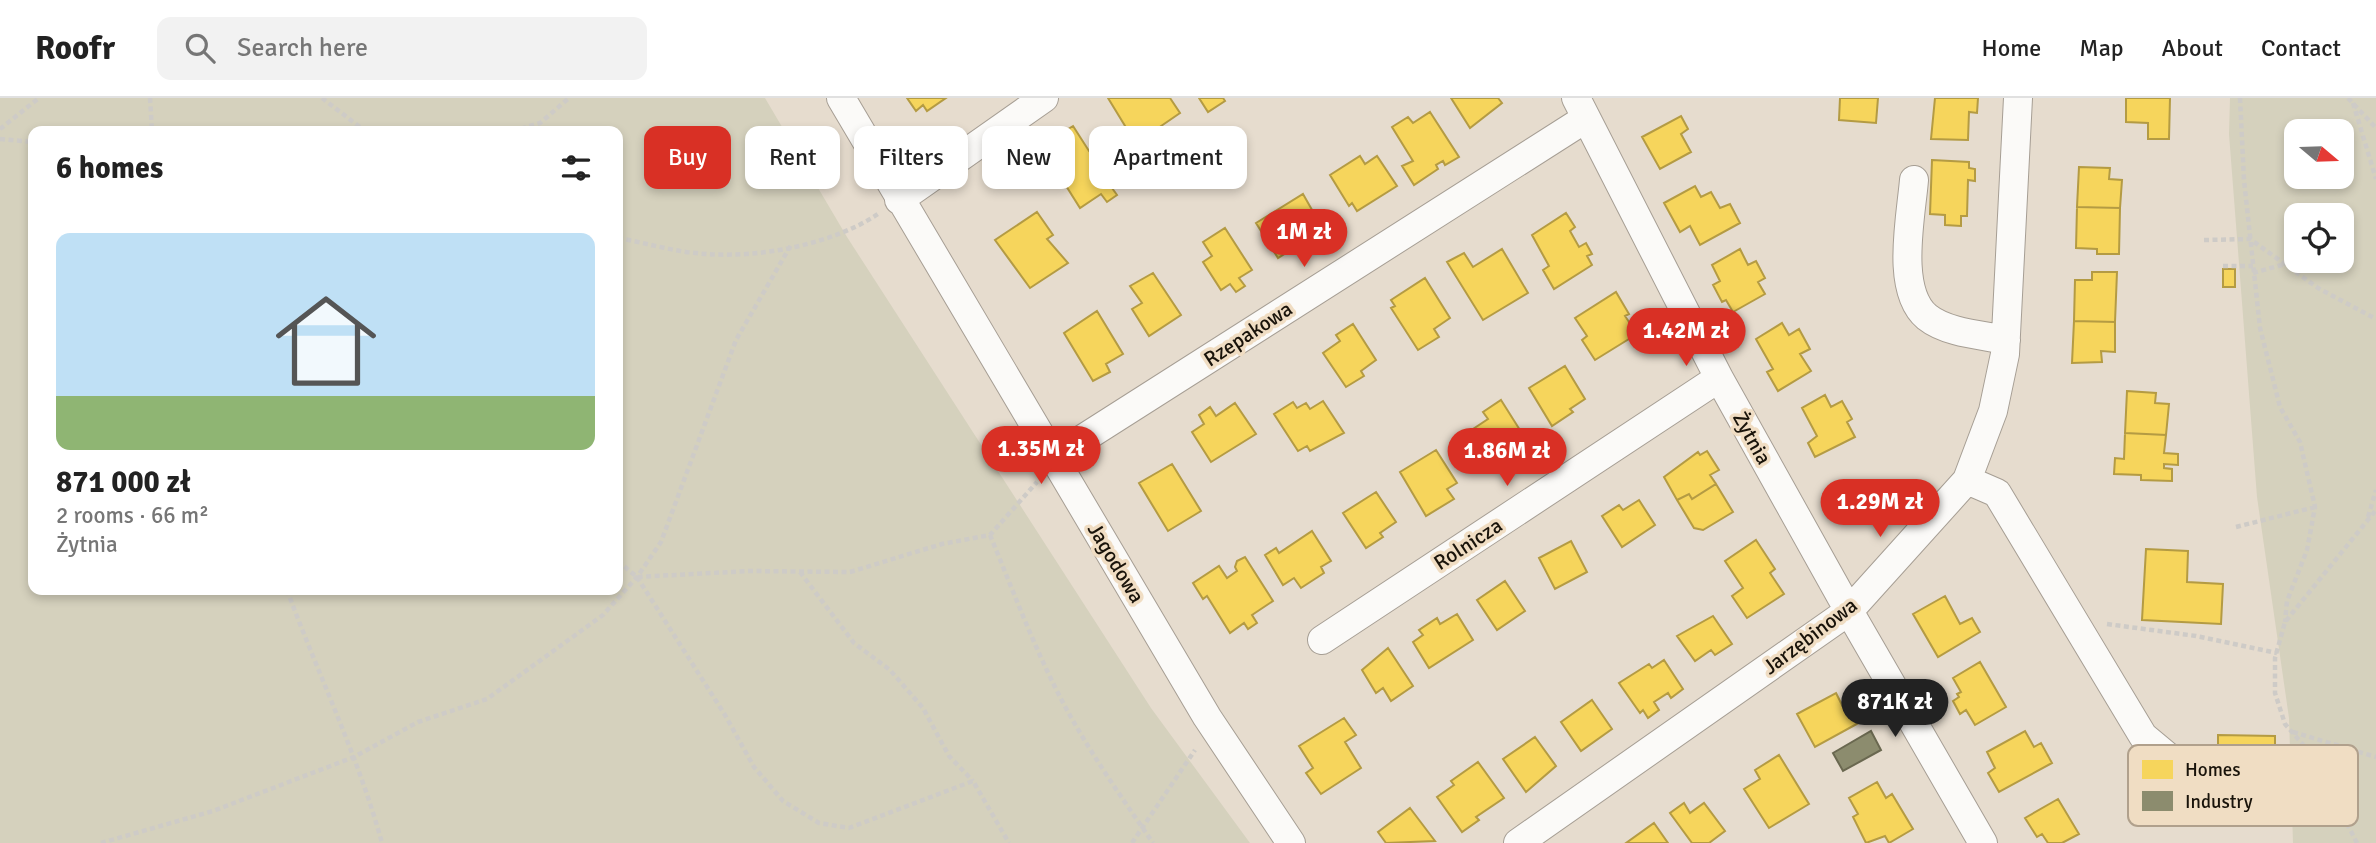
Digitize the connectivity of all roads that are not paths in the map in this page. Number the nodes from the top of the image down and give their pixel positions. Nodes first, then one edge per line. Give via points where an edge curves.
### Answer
1 (841, 98) edge
2 (1044, 98) edge
3 (2018, 98) edge
4 (1581, 108) edge
5 (1914, 180) dead end
6 (899, 200) junction
7 (2006, 340) junction
8 (1719, 378) junction
9 (1055, 462) junction
10 (1967, 480) junction
11 (1849, 611) junction
12 (1322, 640) dead end
13 (2154, 745) edge
14 (1291, 843) edge
15 (1518, 843) edge
16 (1983, 843) edge

1 - 6 street, Jagodowa
2 - 6 street
3 - 7 street, Jarzębinowa
4 - 8 street, Żytnia
4 - 9 street, Rzepakowa via 1070,447
5 - 7 street via 1908,254 1911,292 1927,317 1960,331
6 - 9 street, Jagodowa
7 - 10 street, Jarzębinowa via 1993,411
8 - 11 street, Żytnia
8 - 12 street, Rolnicza
9 - 14 street, Jagodowa via 1214,728
10 - 11 street, Jarzębinowa
10 - 13 street via 1997,493 2143,736
11 - 15 street, Jarzębinowa
11 - 16 street, Żytnia

